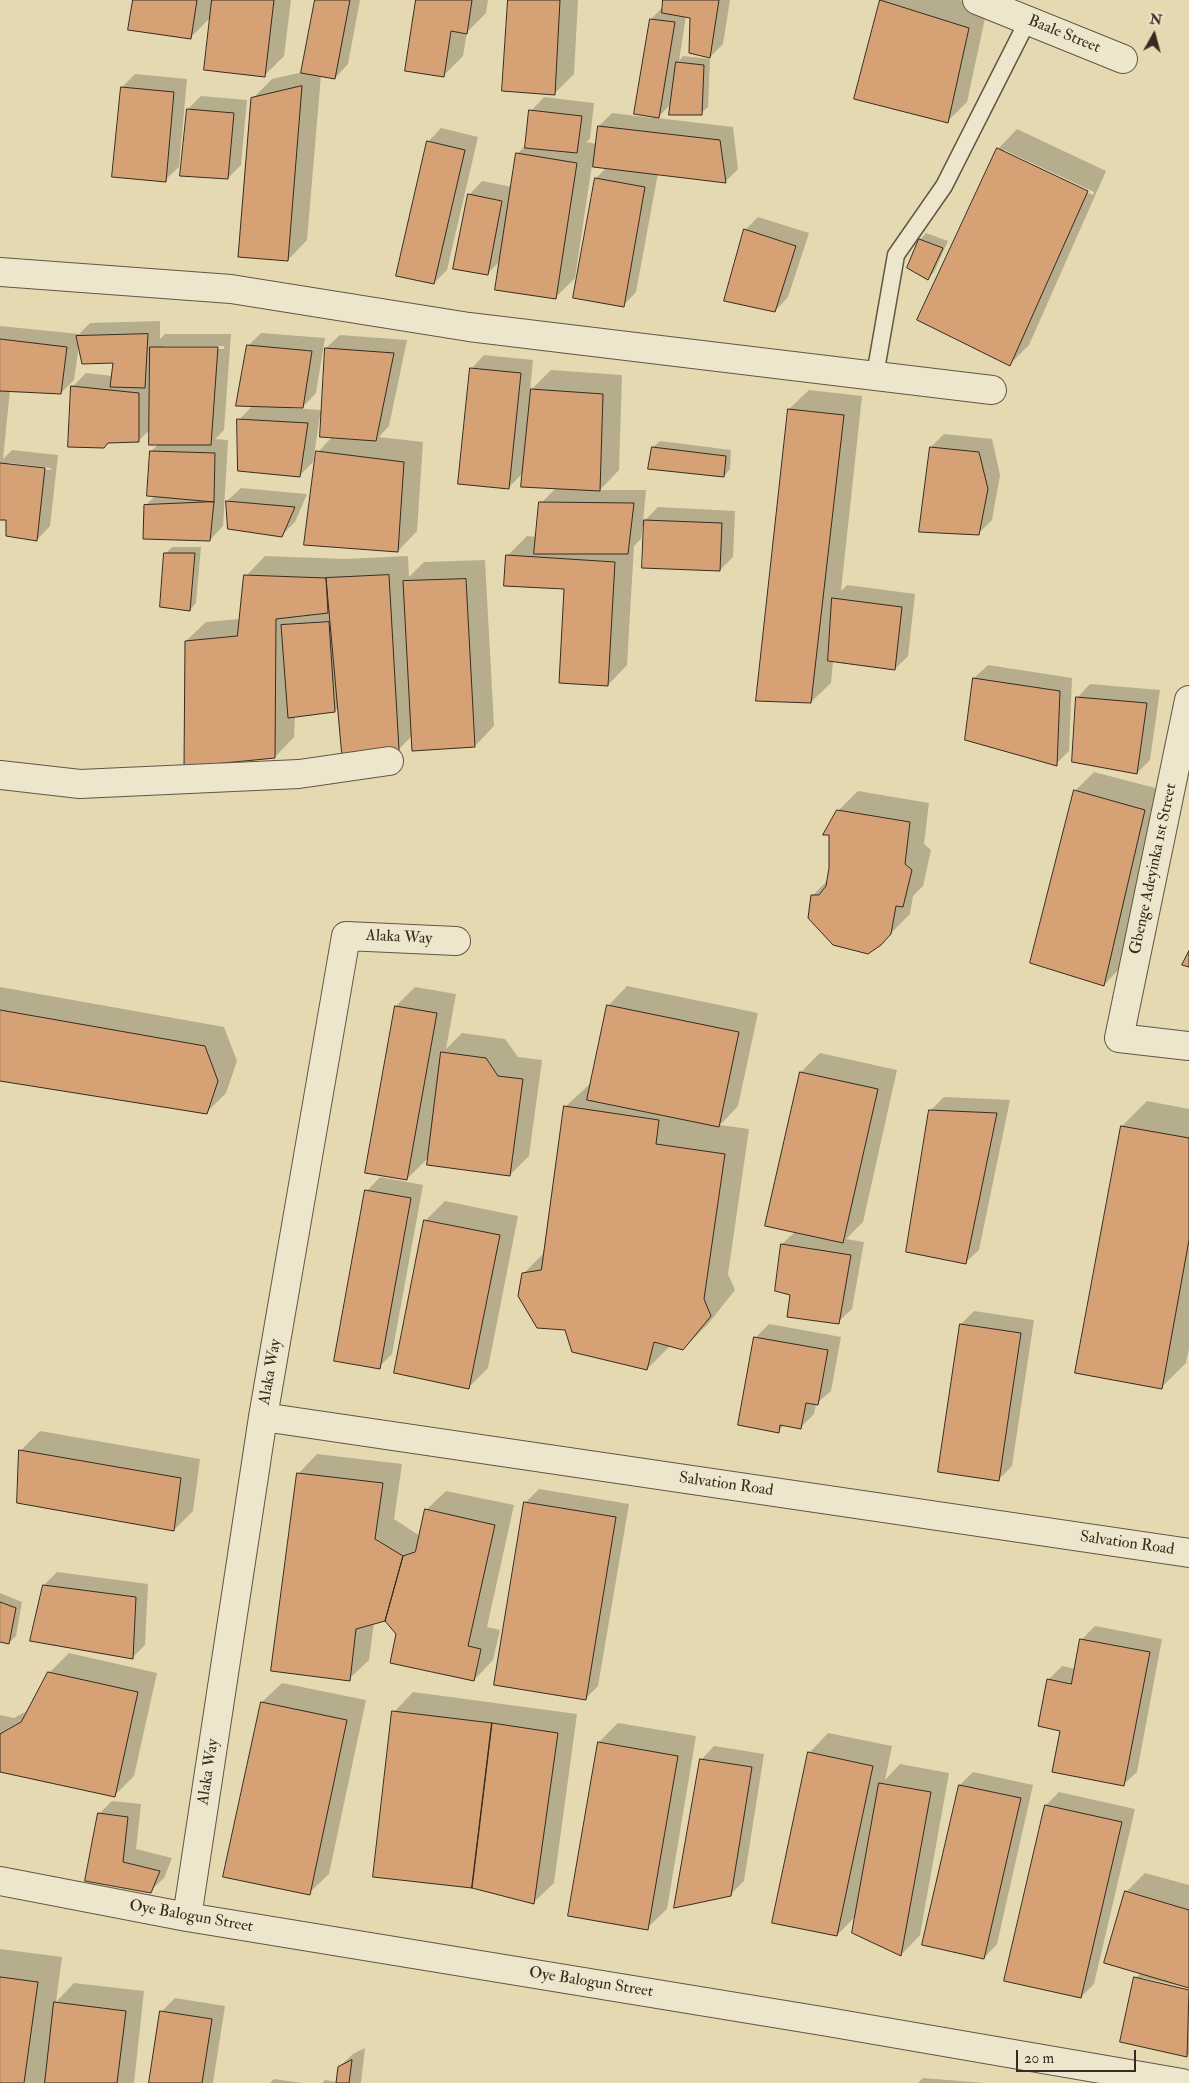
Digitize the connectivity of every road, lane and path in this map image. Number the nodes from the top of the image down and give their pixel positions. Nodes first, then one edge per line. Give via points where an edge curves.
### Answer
1 (977, 0) edge
2 (1028, 20) junction
3 (1123, 60) dead end
4 (0, 272) edge
5 (875, 375) junction
6 (992, 390) dead end
7 (1189, 700) edge
8 (389, 760) dead end
9 (0, 775) edge
10 (456, 941) dead end
11 (1189, 1046) edge
12 (263, 1417) junction
13 (1189, 1553) edge
14 (0, 1881) edge
15 (187, 1917) junction
16 (1182, 2083) edge

1 - 2 street, Baale Street
2 - 3 street, Baale Street
2 - 5 lane via 944,186 896,255
4 - 5 street via 231,289 469,327
5 - 6 street
7 - 11 street, Gbenge Adeyinka 1st Street via 1119,1038
8 - 9 street via 299,774 80,784
10 - 12 street, Alaka Way via 346,936
12 - 13 street, Salvation Road
12 - 15 street, Alaka Way
14 - 15 street, Oye Balogun Street
15 - 16 street, Oye Balogun Street

